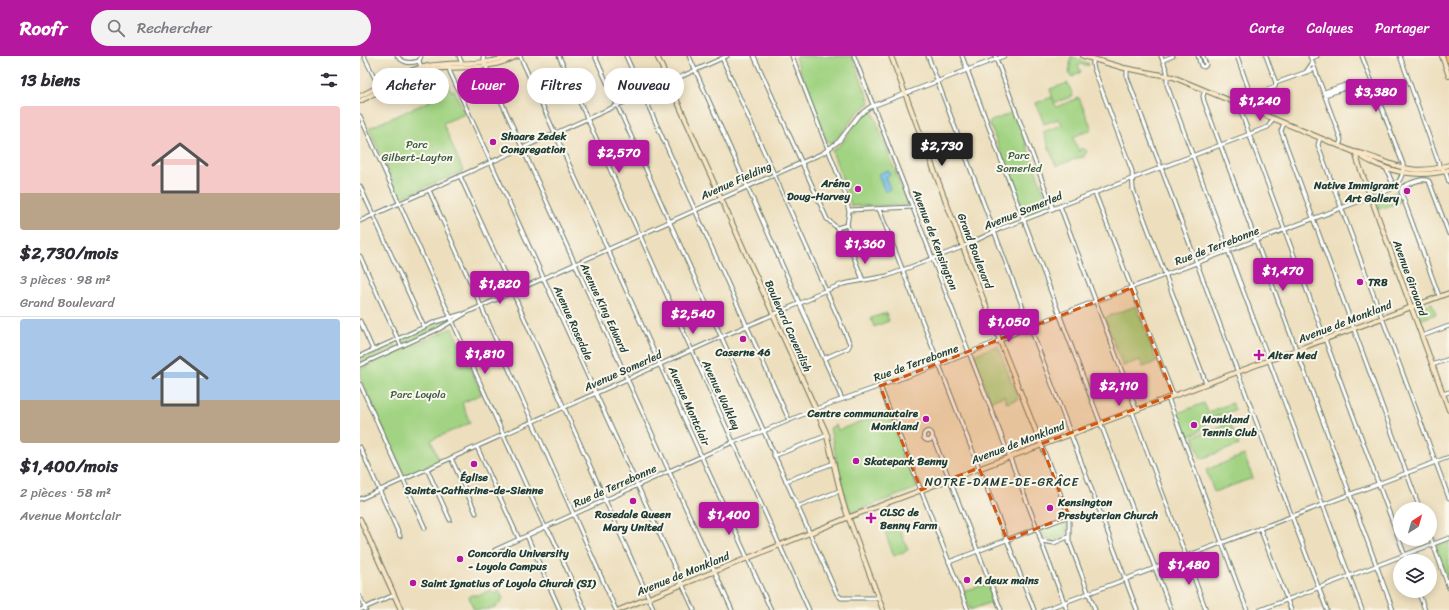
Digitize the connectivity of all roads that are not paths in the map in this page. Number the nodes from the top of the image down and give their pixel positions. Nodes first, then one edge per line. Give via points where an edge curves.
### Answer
1 (364, 56) edge
2 (397, 56) edge
3 (421, 56) edge
4 (459, 56) edge
5 (483, 56) edge
6 (508, 56) edge
7 (517, 56) edge
8 (520, 56) edge
9 (559, 56) edge
10 (595, 56) edge
11 (626, 56) edge
12 (657, 56) edge
13 (689, 56) edge
14 (727, 56) edge
15 (754, 56) edge
16 (792, 56) edge
17 (854, 56) edge
18 (891, 56) edge
19 (928, 56) edge
20 (962, 56) edge
21 (1004, 56) edge
22 (1083, 56) edge
23 (1173, 56) edge
24 (1198, 56) edge
25 (1203, 56) edge
26 (1237, 56) edge
27 (1266, 56) edge
28 (1317, 56) edge
29 (1362, 56) edge
30 (1400, 56) edge
31 (1442, 56) edge
32 (1448, 56) edge
33 (996, 57) edge
34 (722, 58) junction
35 (1162, 58) edge
36 (1311, 59) edge
37 (1093, 60) junction
38 (1449, 60) edge
39 (419, 61) junction
40 (486, 65) junction
41 (448, 66) junction
42 (462, 66) junction
43 (422, 68) edge
44 (424, 68) edge
45 (631, 68) edge
46 (663, 68) edge
47 (1127, 68) junction
48 (1315, 69) junction
49 (695, 70) junction
50 (967, 70) junction
51 (372, 72) edge
52 (1306, 72) junction
53 (684, 75) edge
54 (1167, 76) junction
55 (1449, 76) edge
56 (937, 81) junction
57 (1276, 84) junction
58 (1205, 90) junction
59 (372, 92) edge
60 (905, 93) junction
61 (372, 94) edge
62 (1324, 94) junction
63 (360, 96) edge
64 (1252, 96) junction
65 (360, 101) edge
66 (648, 104) edge
67 (679, 104) edge
68 (617, 105) junction
69 (874, 105) junction
70 (1242, 106) junction
71 (1253, 110) junction
72 (360, 116) edge
73 (1273, 118) junction
74 (587, 119) junction
75 (1284, 123) junction
76 (555, 133) junction
77 (1249, 135) junction
78 (1320, 138) junction
79 (1221, 145) junction
80 (1339, 146) junction
81 (522, 148) junction
82 (828, 150) junction
83 (1356, 153) junction
84 (1193, 156) junction
85 (490, 162) junction
86 (802, 162) junction
87 (1449, 165) edge
88 (1441, 167) junction
89 (1162, 168) junction
90 (1386, 168) junction
91 (1403, 171) junction
92 (1447, 171) edge
93 (774, 174) junction
94 (460, 176) junction
95 (1132, 179) junction
96 (1449, 182) edge
97 (360, 186) edge
98 (747, 186) junction
99 (1394, 187) junction
100 (429, 190) junction
101 (1096, 193) junction
102 (721, 198) junction
103 (1371, 198) junction
104 (399, 203) junction
105 (1060, 206) junction
106 (913, 207) junction
107 (1053, 208) junction
108 (1342, 208) junction
109 (695, 209) junction
110 (879, 209) junction
111 (849, 210) junction
112 (373, 215) junction
113 (1313, 219) junction
114 (1024, 220) junction
115 (360, 221) edge
116 (669, 221) junction
117 (847, 225) junction
118 (837, 228) junction
119 (1284, 230) junction
120 (994, 231) junction
121 (639, 234) junction
122 (1449, 234) edge
123 (1256, 241) junction
124 (964, 246) junction
125 (608, 248) junction
126 (1228, 251) junction
127 (360, 256) edge
128 (853, 256) junction
129 (933, 259) junction
130 (1197, 263) junction
131 (574, 264) junction
132 (902, 270) junction
133 (1167, 274) junction
134 (543, 278) junction
135 (863, 280) junction
136 (1131, 288) junction
137 (513, 291) junction
138 (826, 291) junction
139 (1449, 293) edge
140 (1439, 296) junction
141 (1096, 301) junction
142 (800, 303) junction
143 (481, 306) junction
144 (1411, 307) junction
145 (466, 313) junction
146 (773, 314) junction
147 (1060, 315) junction
148 (450, 317) junction
149 (1382, 318) junction
150 (360, 321) edge
151 (453, 322) junction
152 (747, 325) junction
153 (1030, 326) junction
154 (1449, 326) edge
155 (424, 327) junction
156 (1353, 328) junction
157 (1422, 336) junction
158 (721, 337) junction
159 (397, 339) junction
160 (1325, 339) junction
161 (1000, 341) junction
162 (401, 346) junction
163 (373, 350) junction
164 (691, 350) junction
165 (1296, 350) junction
166 (969, 353) junction
167 (360, 356) edge
168 (825, 358) junction
169 (1449, 359) edge
170 (1268, 360) junction
171 (660, 364) junction
172 (360, 365) edge
173 (938, 365) junction
174 (1432, 365) junction
175 (1238, 372) junction
176 (627, 379) junction
177 (360, 384) edge
178 (1206, 384) junction
179 (880, 386) junction
180 (1449, 392) edge
181 (595, 394) junction
182 (1443, 394) junction
183 (1173, 396) junction
184 (1168, 398) junction
185 (842, 399) junction
186 (564, 407) junction
187 (816, 408) junction
188 (1134, 410) junction
189 (1449, 410) edge
190 (789, 420) junction
191 (533, 422) junction
192 (1100, 422) junction
193 (763, 431) junction
194 (1070, 433) junction
195 (503, 435) junction
196 (828, 435) junction
197 (932, 438) dead end
198 (733, 442) junction
199 (1041, 444) junction
200 (360, 447) edge
201 (477, 447) junction
202 (702, 456) junction
203 (774, 456) junction
204 (1010, 456) junction
205 (1449, 457) edge
206 (452, 458) junction
207 (1435, 462) junction
208 (834, 463) junction
209 (979, 468) junction
210 (427, 469) junction
211 (669, 471) junction
212 (1406, 473) junction
213 (949, 479) junction
214 (403, 480) junction
215 (786, 481) junction
216 (1378, 483) junction
217 (637, 486) junction
218 (380, 490) junction
219 (921, 490) junction
220 (839, 491) junction
221 (1350, 494) junction
222 (1449, 498) edge
223 (360, 499) edge
224 (605, 500) junction
225 (1417, 502) edge
226 (1322, 504) junction
227 (798, 507) junction
228 (476, 513) dead end
229 (574, 514) junction
230 (1069, 516) junction
231 (1292, 516) junction
232 (848, 518) junction
233 (360, 519) edge
234 (450, 520) dead end
235 (546, 527) junction
236 (425, 528) dead end
237 (1037, 528) junction
238 (1260, 528) junction
239 (809, 532) junction
240 (400, 536) dead end
241 (527, 536) junction
242 (1068, 537) junction
243 (1449, 538) edge
244 (519, 539) junction
245 (1007, 540) junction
246 (1042, 541) junction
247 (1222, 542) junction
248 (1437, 542) edge
249 (780, 544) junction
250 (1428, 546) edge
251 (1434, 546) edge
252 (495, 550) dead end
253 (978, 551) junction
254 (1404, 554) edge
255 (1410, 554) edge
256 (1185, 556) junction
257 (747, 558) junction
258 (1393, 560) edge
259 (949, 562) junction
260 (1377, 566) junction
261 (1155, 568) junction
262 (714, 571) junction
263 (1349, 576) junction
264 (1126, 579) junction
265 (682, 584) junction
266 (1319, 588) junction
267 (1449, 588) edge
268 (1089, 593) junction
269 (394, 595) junction
270 (360, 597) edge
271 (649, 598) junction
272 (878, 598) junction
273 (1421, 598) edge
274 (1287, 600) junction
275 (1064, 602) junction
276 (366, 609) edge
277 (360, 610) edge
278 (401, 610) edge
279 (560, 610) edge
280 (585, 610) edge
281 (616, 610) edge
282 (619, 610) edge
283 (654, 610) edge
284 (694, 610) edge
285 (732, 610) edge
286 (771, 610) edge
287 (809, 610) edge
288 (883, 610) edge
289 (968, 610) edge
290 (1001, 610) edge
291 (1034, 610) edge
292 (1044, 610) edge
293 (1067, 610) edge
294 (1095, 610) edge
295 (1137, 610) edge
296 (1171, 610) edge
297 (1206, 610) edge
298 (1247, 610) edge
299 (1260, 610) edge
300 (1291, 610) edge
301 (1327, 610) edge
302 (1362, 610) edge
303 (1393, 610) edge
304 (1425, 610) edge

1 - 51 street
2 - 39 street via 407,63
3 - 39 street
4 - 42 street
5 - 40 street, Avenue King Edward
6 - 40 street
7 - 40 street via 502,63
8 - 76 street, Avenue Montclair
9 - 74 street, Avenue Walkley
10 - 68 street
11 - 45 street
12 - 46 street, Boulevard Cavendish
13 - 49 street
14 - 34 street
15 - 86 street
16 - 82 street
17 - 69 street, Avenue de Kensington
18 - 60 street, Grand Boulevard
19 - 56 street
20 - 50 street
21 - 33 street, Avenue Fielding
22 - 37 street
23 - 35 street
24 - 25 street via 1201,66 1204,67 1206,65
26 - 64 street
27 - 57 street
28 - 36 street
29 - 91 street via 1402,161
30 - 88 street
31 - 55 street
32 - 38 highway
33 - 50 street, Avenue Fielding
33 - 107 street
34 - 49 street
34 - 93 street
35 - 54 street
36 - 48 street
36 - 52 street
37 - 47 street
37 - 95 street via 1092,64 1129,163
39 - 43 street
40 - 42 street
40 - 81 street, Avenue King Edward
41 - 42 street
41 - 44 street via 432,65
41 - 85 street, Avenue Rosedale
47 - 54 street
47 - 89 street via 1128,78
48 - 52 street
48 - 62 street
49 - 53 street
49 - 98 street
50 - 56 street, Avenue Fielding
50 - 114 street
52 - 57 street
54 - 58 street
54 - 84 street via 1167,85
56 - 60 street, Avenue Fielding
56 - 120 street
57 - 64 street via 1276,87
58 - 70 street
58 - 79 street via 1203,97
59 - 63 street
60 - 69 street, Avenue Fielding
60 - 124 street, Grand Boulevard
61 - 65 street
62 - 62 street via 1346,88 1347,86 1345,85
62 - 80 street via 1341,138
64 - 71 street
66 - 109 street
67 - 102 street, Boulevard Cavendish
68 - 74 street
68 - 116 street
69 - 82 street, Avenue Fielding via 860,114
69 - 106 street, Avenue de Kensington
70 - 71 street
70 - 77 street via 1240,111
71 - 73 street
72 - 104 street
73 - 75 street
73 - 77 street, Avenue Somerled via 1269,127
74 - 76 street
74 - 121 street, Avenue Walkley
75 - 78 street
75 - 113 street via 1281,131
76 - 81 street
76 - 125 street, Avenue Montclair
77 - 79 street, Avenue Somerled
77 - 119 street
78 - 80 street
78 - 108 street via 1318,145
79 - 84 street, Avenue Somerled
79 - 123 street
80 - 83 street
81 - 85 street
81 - 131 street, Avenue King Edward
82 - 86 street, Avenue Fielding
82 - 111 street
83 - 90 street
83 - 91 street
83 - 103 street, Avenue Girouard
84 - 89 street, Avenue Somerled
84 - 126 street
85 - 94 street
85 - 134 street, Avenue Rosedale
86 - 93 street, Avenue Fielding
86 - 118 street via 827,219
87 - 88 street
88 - 91 street
88 - 92 street
89 - 95 street, Avenue Somerled
89 - 130 street
90 - 91 street
90 - 99 street
91 - 92 street via 1424,174
91 - 99 street
92 - 96 street
93 - 98 street, Avenue Fielding
93 - 138 street
94 - 100 street
94 - 137 street
95 - 101 street, Avenue Somerled
95 - 133 street via 1133,189
97 - 112 street
98 - 102 street, Avenue Fielding
98 - 142 street
99 - 103 street, Rue de Terrebonne
100 - 104 street
100 - 143 street
101 - 105 street, Avenue Somerled
101 - 136 street
102 - 109 street, Avenue Fielding
102 - 146 street, Boulevard Cavendish
103 - 108 street, Rue de Terrebonne
103 - 144 street, Avenue Girouard
104 - 112 street
104 - 148 street
105 - 107 street, Avenue Somerled
105 - 141 street
106 - 110 street
106 - 129 street, Avenue de Kensington
107 - 114 street, Avenue Somerled
108 - 113 street, Rue de Terrebonne
108 - 149 street
109 - 116 street, Avenue Fielding
109 - 152 street
110 - 111 street
110 - 132 street
111 - 117 street
112 - 115 street
112 - 155 street
113 - 119 street, Rue de Terrebonne
113 - 156 street
114 - 120 street, Avenue Somerled
114 - 147 street
116 - 121 street, Avenue Fielding
116 - 158 street
117 - 118 street
117 - 128 street via 855,246
118 - 128 street via 845,249
119 - 123 street, Rue de Terrebonne
119 - 160 street
120 - 124 street, Avenue Somerled
120 - 153 street
121 - 125 street, Avenue Fielding
121 - 164 street, Avenue Walkley
122 - 140 street via 1428,180 1401,189
123 - 126 street, Rue de Terrebonne
123 - 165 street
124 - 129 street, Avenue Somerled
124 - 161 street, Grand Boulevard
125 - 131 street, Avenue Fielding
125 - 171 street, Avenue Montclair
126 - 130 street, Rue de Terrebonne
126 - 170 street
127 - 159 street
128 - 135 street
129 - 132 street, Avenue Somerled
129 - 166 street, Avenue de Kensington
130 - 133 street, Rue de Terrebonne
130 - 175 street
131 - 134 street, Avenue Fielding
131 - 176 street, Avenue King Edward
132 - 135 street, Avenue Somerled via 887,276
132 - 173 street
133 - 136 street, Rue de Terrebonne
133 - 178 street
134 - 137 street, Avenue Fielding
134 - 181 street, Avenue Rosedale
135 - 138 street, Avenue Somerled
136 - 141 street, Rue de Terrebonne
136 - 183 street
137 - 143 street, Avenue Fielding
137 - 186 street
138 - 142 street, Avenue Somerled
138 - 168 street via 850,346
139 - 140 street, Avenue de Monkland
140 - 144 street, Avenue de Monkland
141 - 147 street, Rue de Terrebonne
141 - 188 street
142 - 146 street, Avenue Somerled
142 - 168 street
143 - 145 street, Avenue Fielding
143 - 191 street
144 - 149 street, Avenue de Monkland
144 - 157 street, Avenue Girouard
145 - 148 street, Avenue Fielding
145 - 151 street, Avenue Fielding
146 - 152 street, Avenue Somerled
146 - 187 street, Boulevard Cavendish
147 - 153 street, Rue de Terrebonne
147 - 192 street
148 - 151 street
148 - 155 street, Avenue Fielding
149 - 156 street, Avenue de Monkland
149 - 207 street
150 - 163 street
151 - 162 street, Avenue Fielding
151 - 195 street
152 - 158 street, Avenue Somerled
152 - 190 street
153 - 161 street, Rue de Terrebonne
153 - 194 street
154 - 157 street
155 - 159 street, Avenue Fielding
156 - 160 street, Avenue de Monkland
156 - 212 street
157 - 174 street, Avenue Girouard
158 - 164 street, Avenue Somerled
158 - 193 street
159 - 162 street
159 - 163 street, Avenue Fielding
160 - 165 street, Avenue de Monkland
160 - 216 street
161 - 166 street, Rue de Terrebonne
161 - 199 street, Grand Boulevard
162 - 172 street, Avenue Fielding
163 - 167 street, Avenue Fielding
164 - 171 street, Avenue Somerled
164 - 198 street, Avenue Walkley
165 - 170 street, Avenue de Monkland
165 - 221 street
166 - 173 street, Rue de Terrebonne
166 - 204 street, Avenue de Kensington
168 - 185 street
169 - 174 street
170 - 175 street, Avenue de Monkland
170 - 226 street
171 - 176 street, Avenue Somerled
171 - 202 street, Avenue Montclair
173 - 179 street, Rue de Terrebonne
173 - 209 street
174 - 182 street, Avenue Girouard
175 - 178 street, Avenue de Monkland
175 - 231 street
176 - 181 street, Avenue Somerled
176 - 211 street, Avenue King Edward
177 - 214 street
178 - 183 street, Avenue de Monkland
179 - 185 street, Rue de Terrebonne
179 - 219 street
180 - 182 street
181 - 186 street, Avenue Somerled
181 - 217 street, Avenue Rosedale
182 - 189 street, Avenue Girouard
183 - 184 street, Avenue de Monkland
184 - 188 street, Avenue de Monkland
184 - 247 street
185 - 187 street, Rue de Terrebonne
186 - 191 street, Avenue Somerled
186 - 224 street
187 - 190 street, Rue de Terrebonne
187 - 196 street, Boulevard Cavendish
188 - 192 street, Avenue de Monkland
188 - 256 street
190 - 193 street, Rue de Terrebonne
191 - 195 street, Avenue Somerled
191 - 229 street
192 - 194 street, Avenue de Monkland
192 - 261 street
193 - 198 street, Rue de Terrebonne
193 - 203 street
194 - 199 street, Avenue de Monkland
194 - 264 street
195 - 201 street, Avenue Somerled
195 - 235 street
196 - 203 street
196 - 208 street, Boulevard Cavendish
197 - 213 street
198 - 202 street, Rue de Terrebonne
198 - 249 street, Avenue Walkley
199 - 204 street, Avenue de Monkland
199 - 230 street, Grand Boulevard
200 - 218 street
201 - 206 street, Avenue Somerled
201 - 244 street
202 - 211 street, Rue de Terrebonne
202 - 257 street, Avenue Montclair
203 - 215 street
204 - 209 street, Avenue de Monkland
204 - 237 street, Avenue de Kensington
205 - 207 street
206 - 210 street, Avenue Somerled
206 - 228 street
207 - 212 street
207 - 222 street
208 - 215 street
208 - 220 street, Boulevard Cavendish
209 - 213 street, Avenue de Monkland
209 - 245 street
210 - 214 street, Avenue Somerled
210 - 234 street
211 - 217 street, Rue de Terrebonne
211 - 262 street, Avenue King Edward
212 - 216 street
212 - 225 street
213 - 219 street, Avenue de Monkland
213 - 253 street
214 - 218 street, Avenue Somerled
214 - 236 street
215 - 227 street
216 - 221 street
216 - 254 street
217 - 224 street, Rue de Terrebonne
217 - 265 street, Avenue Rosedale
218 - 223 street, Avenue Somerled
218 - 240 street
219 - 232 street, Avenue de Monkland
219 - 259 street
220 - 227 street
220 - 232 street, Boulevard Cavendish
221 - 226 street
221 - 260 street
224 - 229 street, Rue de Terrebonne
224 - 271 street
226 - 231 street
226 - 263 street
227 - 239 street
229 - 235 street, Rue de Terrebonne
229 - 281 street
230 - 237 street
230 - 242 street, Grand Boulevard
231 - 238 street
231 - 266 street
232 - 239 street, Avenue de Monkland
232 - 272 street, Boulevard Cavendish
233 - 269 street
235 - 241 street, Rue de Terrebonne
235 - 280 street
237 - 245 street
237 - 246 street, Avenue de Kensington
238 - 247 street
238 - 274 street
239 - 249 street, Avenue de Monkland
239 - 272 street via 838,596
241 - 244 street, Rue de Terrebonne
241 - 279 street
242 - 246 street via 1054,543
242 - 268 street, Grand Boulevard
243 - 248 street
244 - 252 street, Rue de Terrebonne
245 - 253 street
245 - 291 street
246 - 275 street, Avenue de Kensington
247 - 256 street
247 - 298 street
249 - 257 street, Avenue de Monkland
249 - 287 street, Avenue Walkley
250 - 255 street
251 - 267 street
253 - 259 street
253 - 290 street
256 - 261 street
256 - 297 street
257 - 262 street, Avenue de Monkland
257 - 286 street, Avenue Montclair
258 - 260 street
259 - 289 street
260 - 263 street
260 - 303 street
261 - 264 street
261 - 296 street
262 - 265 street, Avenue de Monkland
262 - 285 street, Avenue King Edward
263 - 266 street
263 - 302 street
264 - 268 street
264 - 295 street
265 - 271 street, Avenue de Monkland
265 - 284 street, Avenue Rosedale
266 - 274 street
266 - 301 street
268 - 275 street
268 - 294 street, Grand Boulevard
269 - 276 street
269 - 278 street
270 - 276 street
271 - 282 street, Avenue de Monkland
271 - 283 street
272 - 288 street, Boulevard Cavendish
273 - 304 street
274 - 299 street
274 - 300 street
275 - 292 street
275 - 293 street, Avenue de Kensington
276 - 277 street

